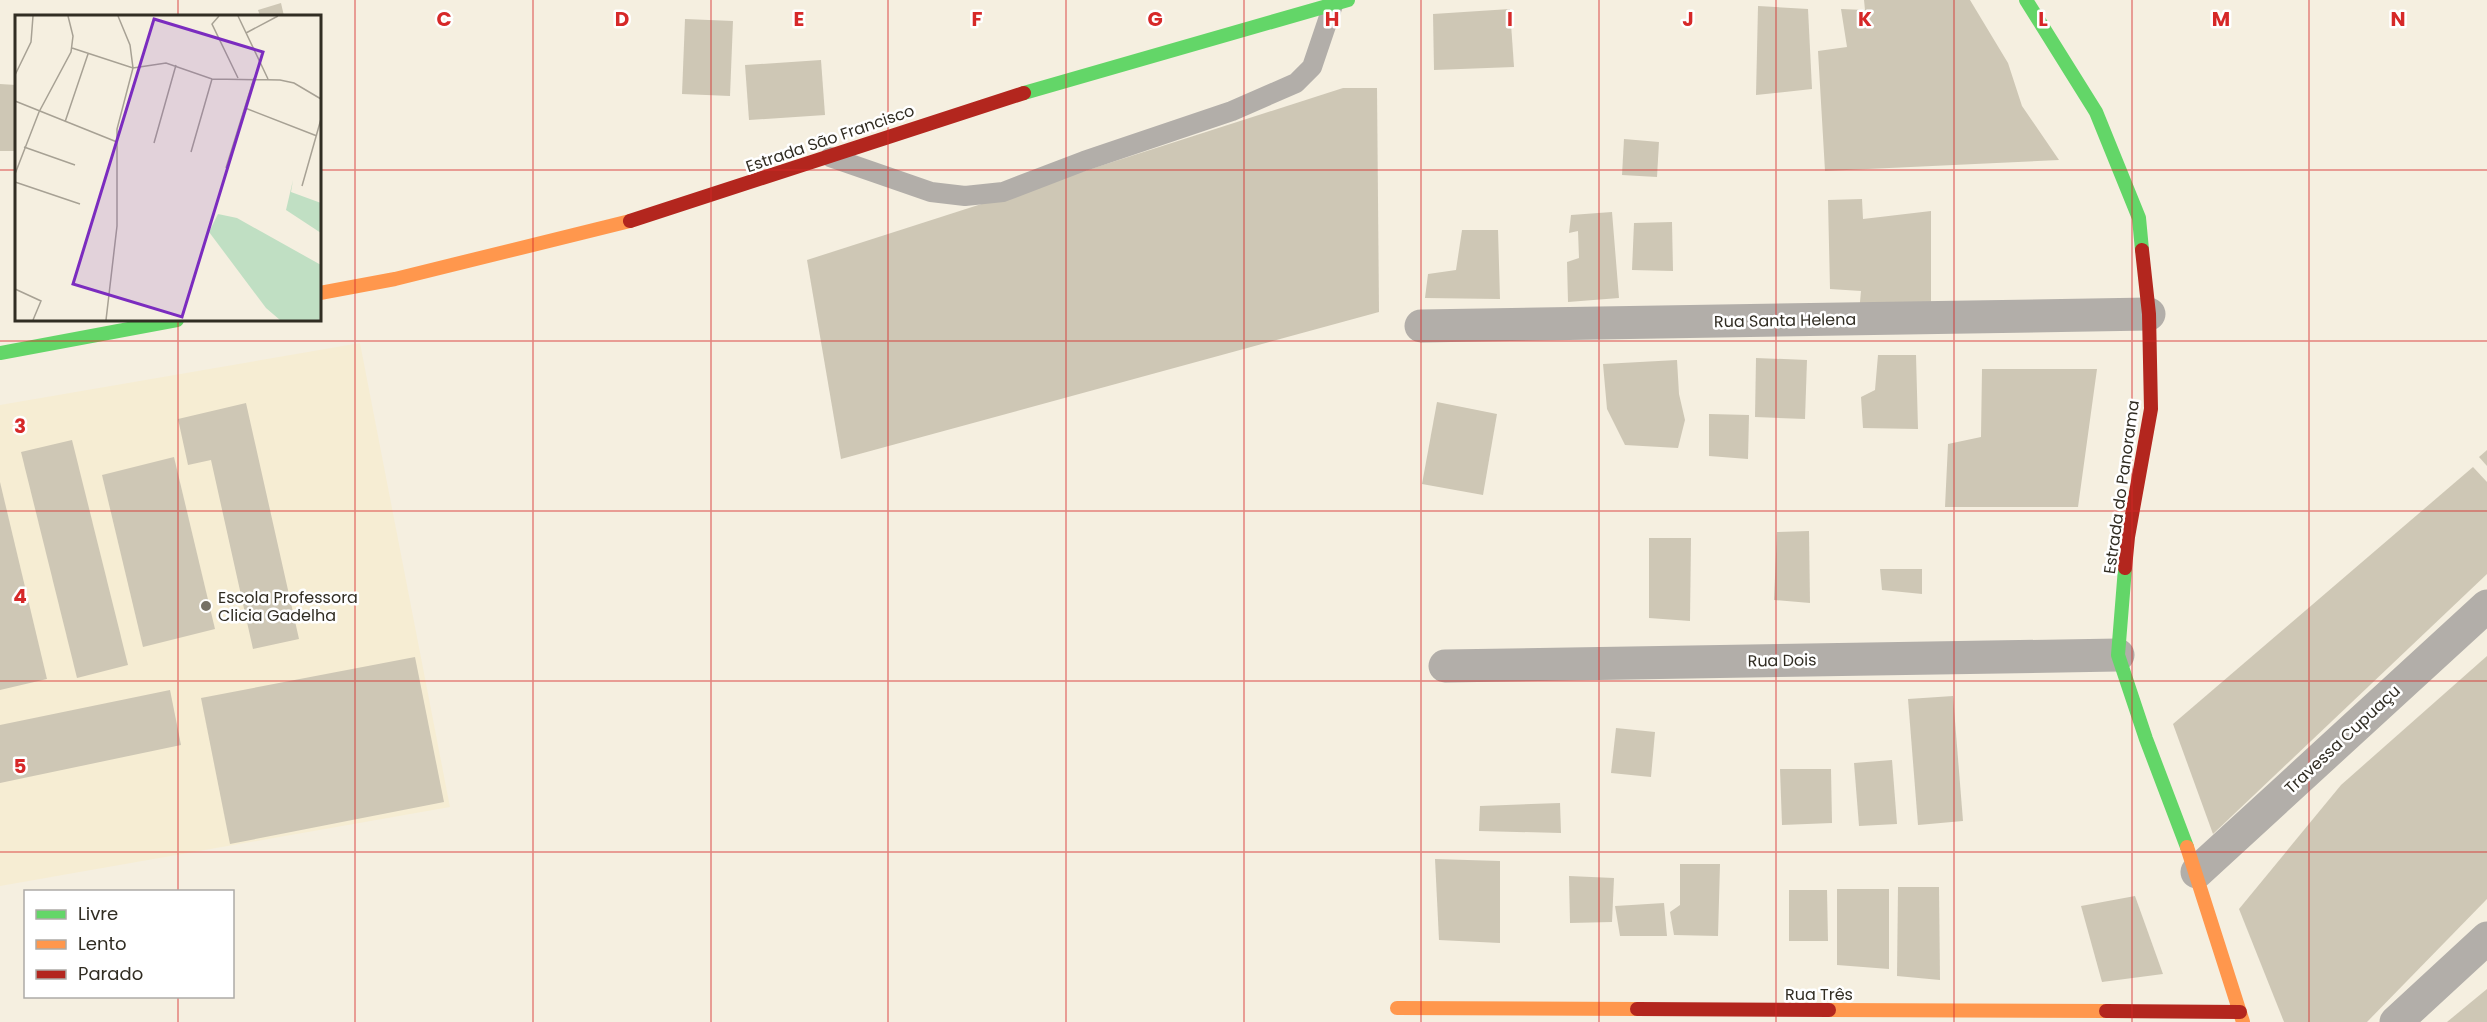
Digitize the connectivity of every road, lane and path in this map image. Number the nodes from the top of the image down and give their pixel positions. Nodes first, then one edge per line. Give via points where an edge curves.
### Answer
1 (2026, 0) edge
2 (1338, 2) edge
3 (830, 157) junction
4 (321, 293) edge
5 (2149, 314) junction
6 (172, 321) edge
7 (1421, 326) dead end
8 (0, 353) edge
9 (2487, 606) edge
10 (2118, 655) junction
11 (1445, 666) dead end
12 (2197, 872) junction
13 (2487, 938) edge
14 (1397, 1008) dead end
15 (1961, 1016) edge
16 (2242, 1017) edge
17 (2396, 1022) edge

1 - 5 street, Estrada do Panorama via 2096,112 2139,218
2 - 3 street, Estrada São Francisco via 981,105
2 - 3 lane via 1312,67 1296,83 1232,111 1003,192 965,196 931,192
3 - 4 street, Estrada São Francisco via 612,227
5 - 7 street, Rua Santa Helena
5 - 10 street, Estrada do Panorama via 2151,409 2128,537
6 - 8 street
9 - 12 street, Travessa Cupuaçu
10 - 11 street, Rua Dois
10 - 12 street, Estrada do Panorama
12 - 16 street, Estrada do Panorama
13 - 17 street
14 - 15 street, Rua Três
15 - 16 street, Rua Três

